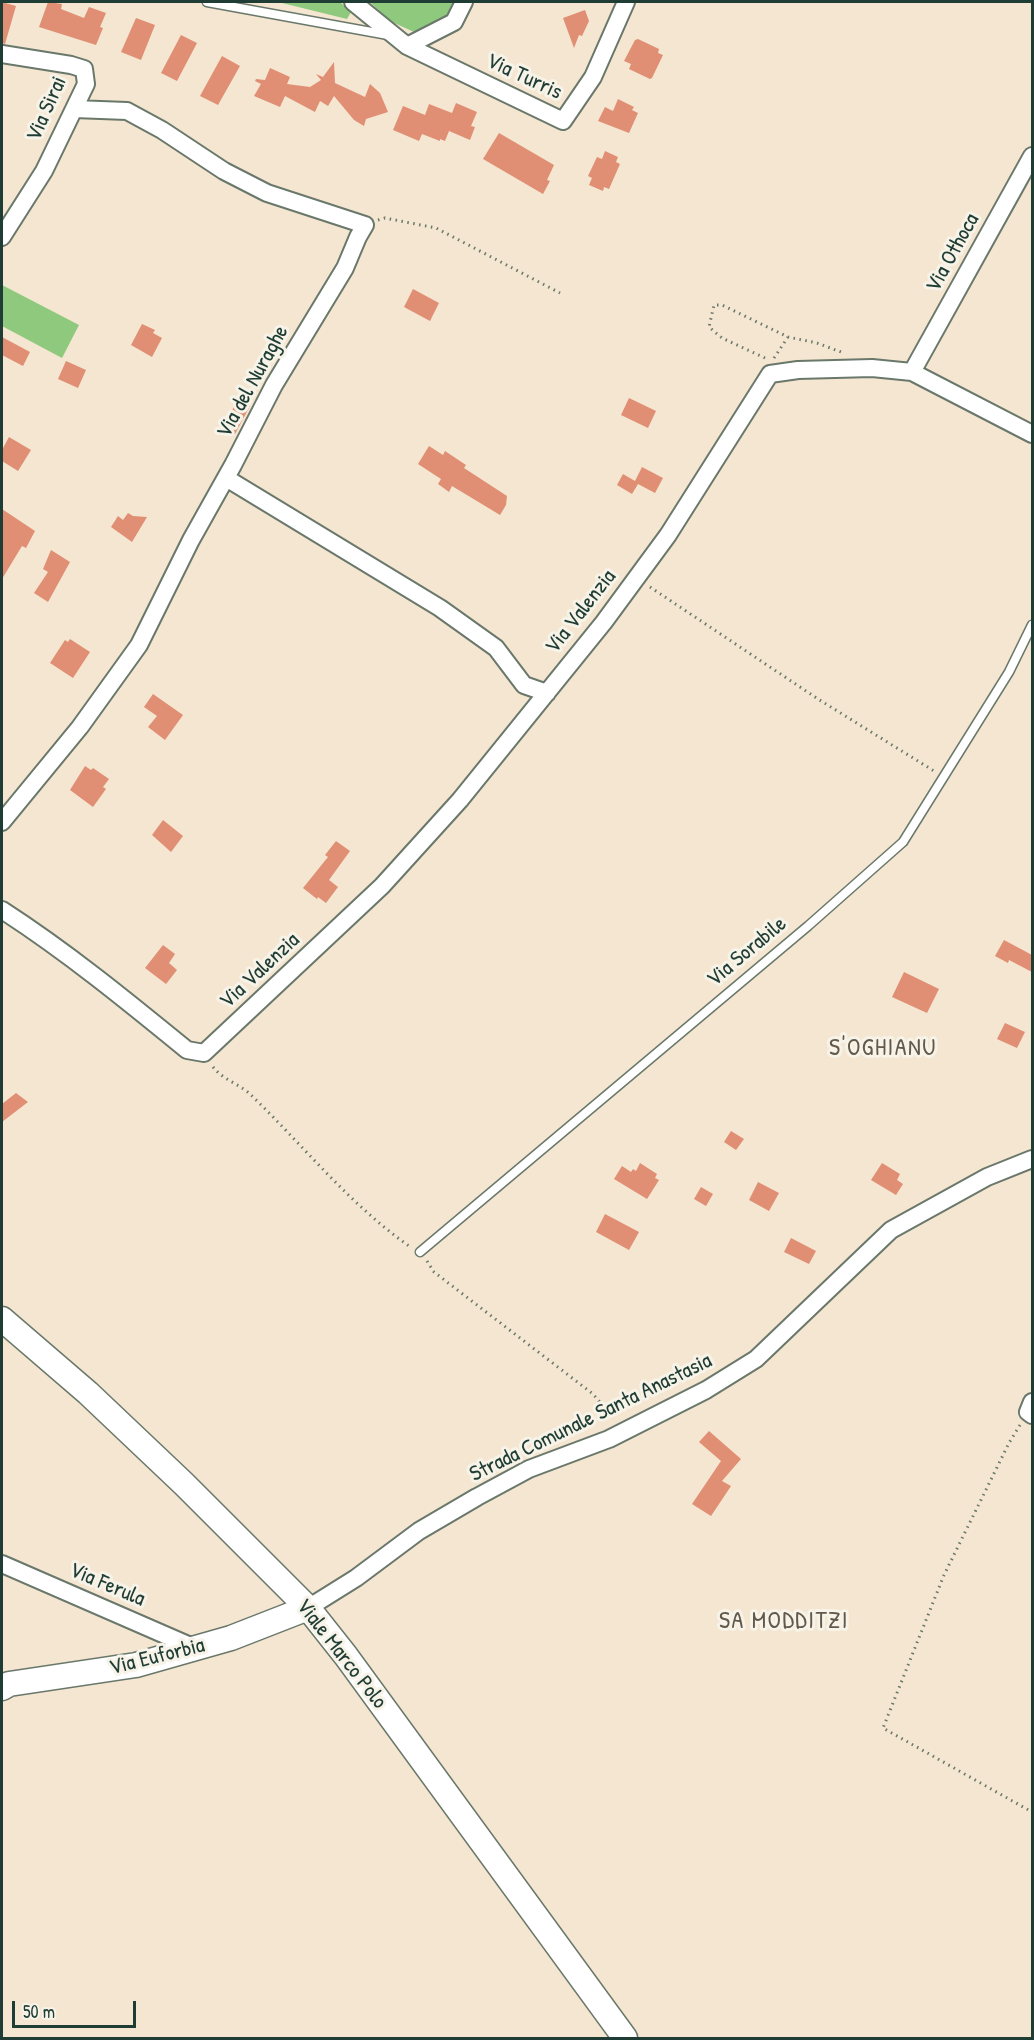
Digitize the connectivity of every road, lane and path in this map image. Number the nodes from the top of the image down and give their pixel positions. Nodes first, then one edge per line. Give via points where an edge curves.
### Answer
1 (207, 2) edge
2 (352, 2) edge
3 (464, 2) edge
4 (626, 2) edge
5 (400, 41) junction
6 (2, 54) edge
7 (74, 109) junction
8 (1032, 156) edge
9 (365, 225) junction
10 (2, 237) edge
11 (560, 293) dead end
12 (788, 337) junction
13 (872, 368) junction
14 (912, 372) junction
15 (1032, 434) edge
16 (226, 478) junction
17 (636, 578) junction
18 (1032, 625) edge
19 (547, 693) junction
20 (943, 777) junction
21 (2, 822) edge
22 (2, 910) edge
23 (1032, 1160) edge
24 (420, 1252) dead end
25 (2, 1319) edge
26 (1031, 1410) edge
27 (2, 1564) edge
28 (308, 1608) junction
29 (195, 1648) junction
30 (2, 1688) edge
31 (1032, 1812) edge
32 (625, 2038) edge

1 - 5 lane
2 - 5 street, Via Turris
3 - 5 street via 454,22
4 - 5 street, Via Turris via 592,77 563,121
6 - 7 street, Via Sirai via 84,69 86,84
7 - 9 street via 127,111 267,193
7 - 10 street, Via Sirai via 44,171
8 - 14 street, Via Othoca
9 - 11 path via 385,218 436,228
9 - 16 street, Via del Nuraghe via 345,268 274,385
12 - 12 path via 722,305 714,305 709,327 771,363
12 - 13 path via 827,346
13 - 14 street, Via Valenzia
13 - 17 street, Via Valenzia via 770,374 668,535
14 - 15 street, Via Valenzia
16 - 19 street via 440,608 496,648 524,685
16 - 21 street, Via del Nuraghe via 140,645 80,727
17 - 19 street, Via Valenzia
17 - 20 path
18 - 20 lane, Via Sorabile via 1009,672
19 - 22 street, Via Valenzia via 460,800 382,886 204,1053 187,1050 88,970
20 - 24 lane, Via Sorabile via 903,842
23 - 28 street, Strada Comunale Santa Anastasia via 987,1177 891,1230 756,1359 716,1384 609,1439 529,1469 477,1497 419,1531
25 - 28 main road, Viale Marco Polo via 123,1426
26 - 31 path via 1009,1443 944,1575 883,1728
27 - 29 street, Via Ferula
28 - 29 main road, Via Euforbia
28 - 32 main road, Viale Marco Polo
29 - 30 main road, Via Euforbia via 136,1665

